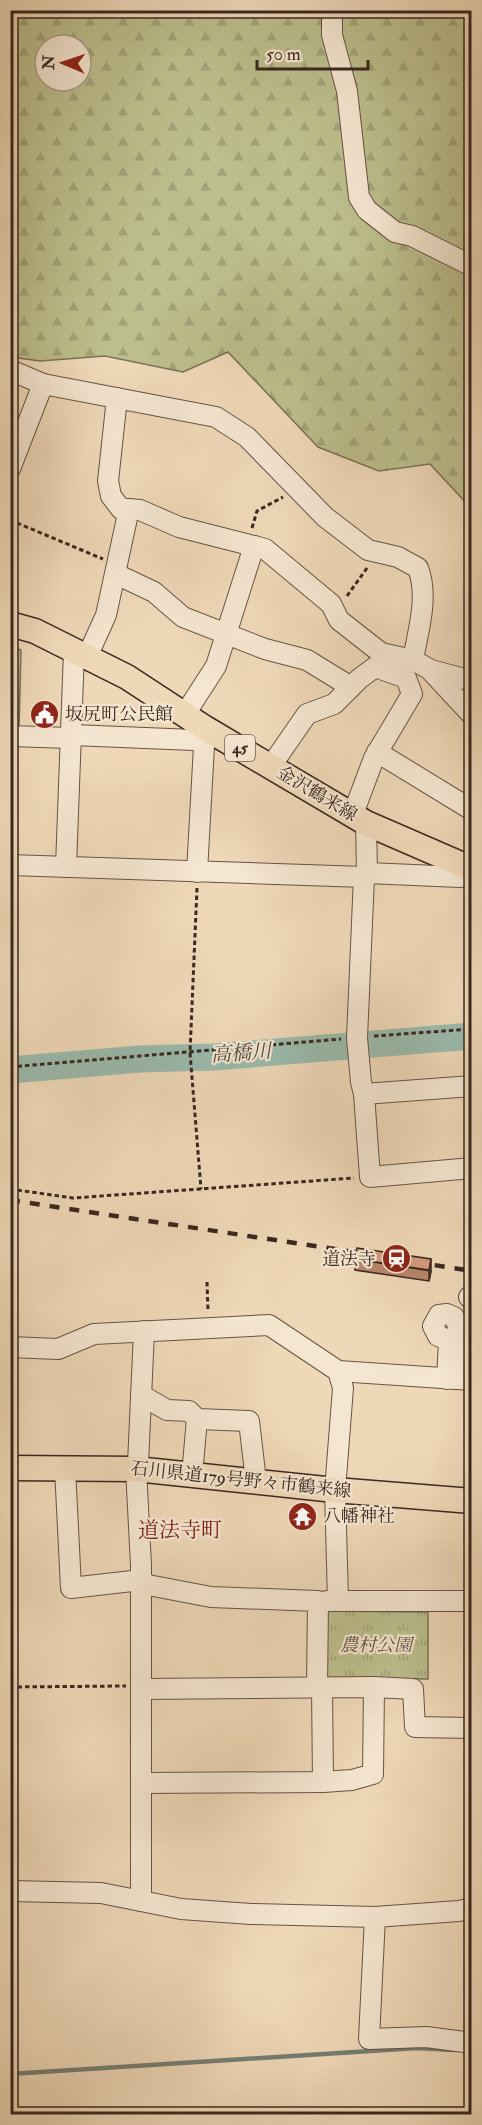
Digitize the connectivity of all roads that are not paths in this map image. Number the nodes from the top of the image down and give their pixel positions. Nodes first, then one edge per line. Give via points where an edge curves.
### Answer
1 (332, 10) edge
2 (471, 266) edge
3 (10, 370) edge
4 (43, 384) junction
5 (117, 398) junction
6 (10, 469) edge
7 (129, 509) junction
8 (254, 546) junction
9 (117, 570) junction
10 (10, 624) edge
11 (226, 635) junction
12 (80, 654) junction
13 (413, 660) junction
14 (430, 670) junction
15 (471, 681) edge
16 (351, 687) junction
17 (185, 714) junction
18 (471, 715) edge
19 (199, 734) junction
20 (10, 736) edge
21 (71, 737) junction
22 (377, 752) junction
23 (272, 766) junction
24 (471, 810) edge
25 (359, 818) junction
26 (10, 865) edge
27 (66, 867) junction
28 (468, 868) edge
29 (197, 872) junction
30 (365, 875) junction
31 (471, 1086) edge
32 (364, 1094) junction
33 (471, 1168) edge
34 (144, 1331) junction
35 (10, 1347) edge
36 (338, 1371) junction
37 (458, 1380) edge
38 (141, 1395) junction
39 (196, 1419) junction
40 (10, 1468) edge
41 (65, 1468) junction
42 (136, 1469) junction
43 (192, 1475) junction
44 (256, 1481) junction
45 (335, 1490) junction
46 (471, 1501) edge
47 (141, 1580) junction
48 (328, 1601) junction
49 (471, 1601) edge
50 (319, 1687) junction
51 (374, 1687) junction
52 (141, 1689) junction
53 (471, 1728) edge
54 (323, 1782) junction
55 (141, 1783) junction
56 (10, 1891) edge
57 (141, 1901) junction
58 (471, 1908) edge
59 (375, 1917) junction
60 (471, 2043) edge

1 - 2 street via 332,35 347,91 359,197 367,210 395,232 412,236
3 - 4 street
4 - 5 street
4 - 6 street
5 - 7 street via 108,481 111,496 122,508
5 - 13 street via 216,417 247,437 325,517 368,550 398,557 418,568 423,598
7 - 8 street via 179,528
7 - 9 street
8 - 11 street
8 - 13 street via 265,549 331,604 339,620 381,653
9 - 11 street via 154,592 183,617
9 - 12 street via 106,615
10 - 12 main road, 金沢鶴来線 / 45 via 35,631
11 - 16 street via 306,660
11 - 17 street via 216,666
12 - 17 main road, 金沢鶴来線 / 45 via 127,677
12 - 21 street
13 - 14 street
14 - 15 street
14 - 18 street
16 - 22 street via 375,667 406,678 412,694
16 - 23 street via 334,704 307,714
17 - 19 main road, 金沢鶴来線 / 45
19 - 21 street
19 - 23 main road, 金沢鶴来線 / 45
19 - 29 street
20 - 21 street
21 - 27 street
22 - 24 street
22 - 25 street
23 - 25 main road, 金沢鶴来線 / 45
25 - 28 main road, 金沢鶴来線 / 45
25 - 30 street
26 - 27 street
27 - 29 street
28 - 30 street via 460,877
29 - 30 street
30 - 32 street via 358,1044
31 - 32 street
32 - 33 street via 370,1177
34 - 35 street via 94,1334 58,1349
34 - 36 street via 269,1325
34 - 38 street
36 - 37 street
36 - 45 street via 343,1388
38 - 39 street via 168,1410 189,1411
38 - 42 street
39 - 43 street
39 - 44 street via 249,1421
40 - 41 main road, 石川県道179号野々市鶴来線
41 - 42 main road, 石川県道179号野々市鶴来線
41 - 47 street via 71,1588
42 - 43 main road, 石川県道179号野々市鶴来線
42 - 47 street
43 - 44 main road, 石川県道179号野々市鶴来線
44 - 45 main road, 石川県道179号野々市鶴来線
45 - 46 main road, 石川県道179号野々市鶴来線
45 - 48 street
47 - 48 street via 148,1585 211,1597
47 - 52 street
48 - 49 street
48 - 50 street
50 - 51 street
50 - 52 street
50 - 54 street
51 - 53 street via 412,1689 415,1727
51 - 54 street via 373,1774
52 - 55 street
54 - 55 street
55 - 57 street
56 - 57 street via 101,1893
57 - 59 street via 205,1911
58 - 59 street
59 - 60 street via 369,2039 426,2037

